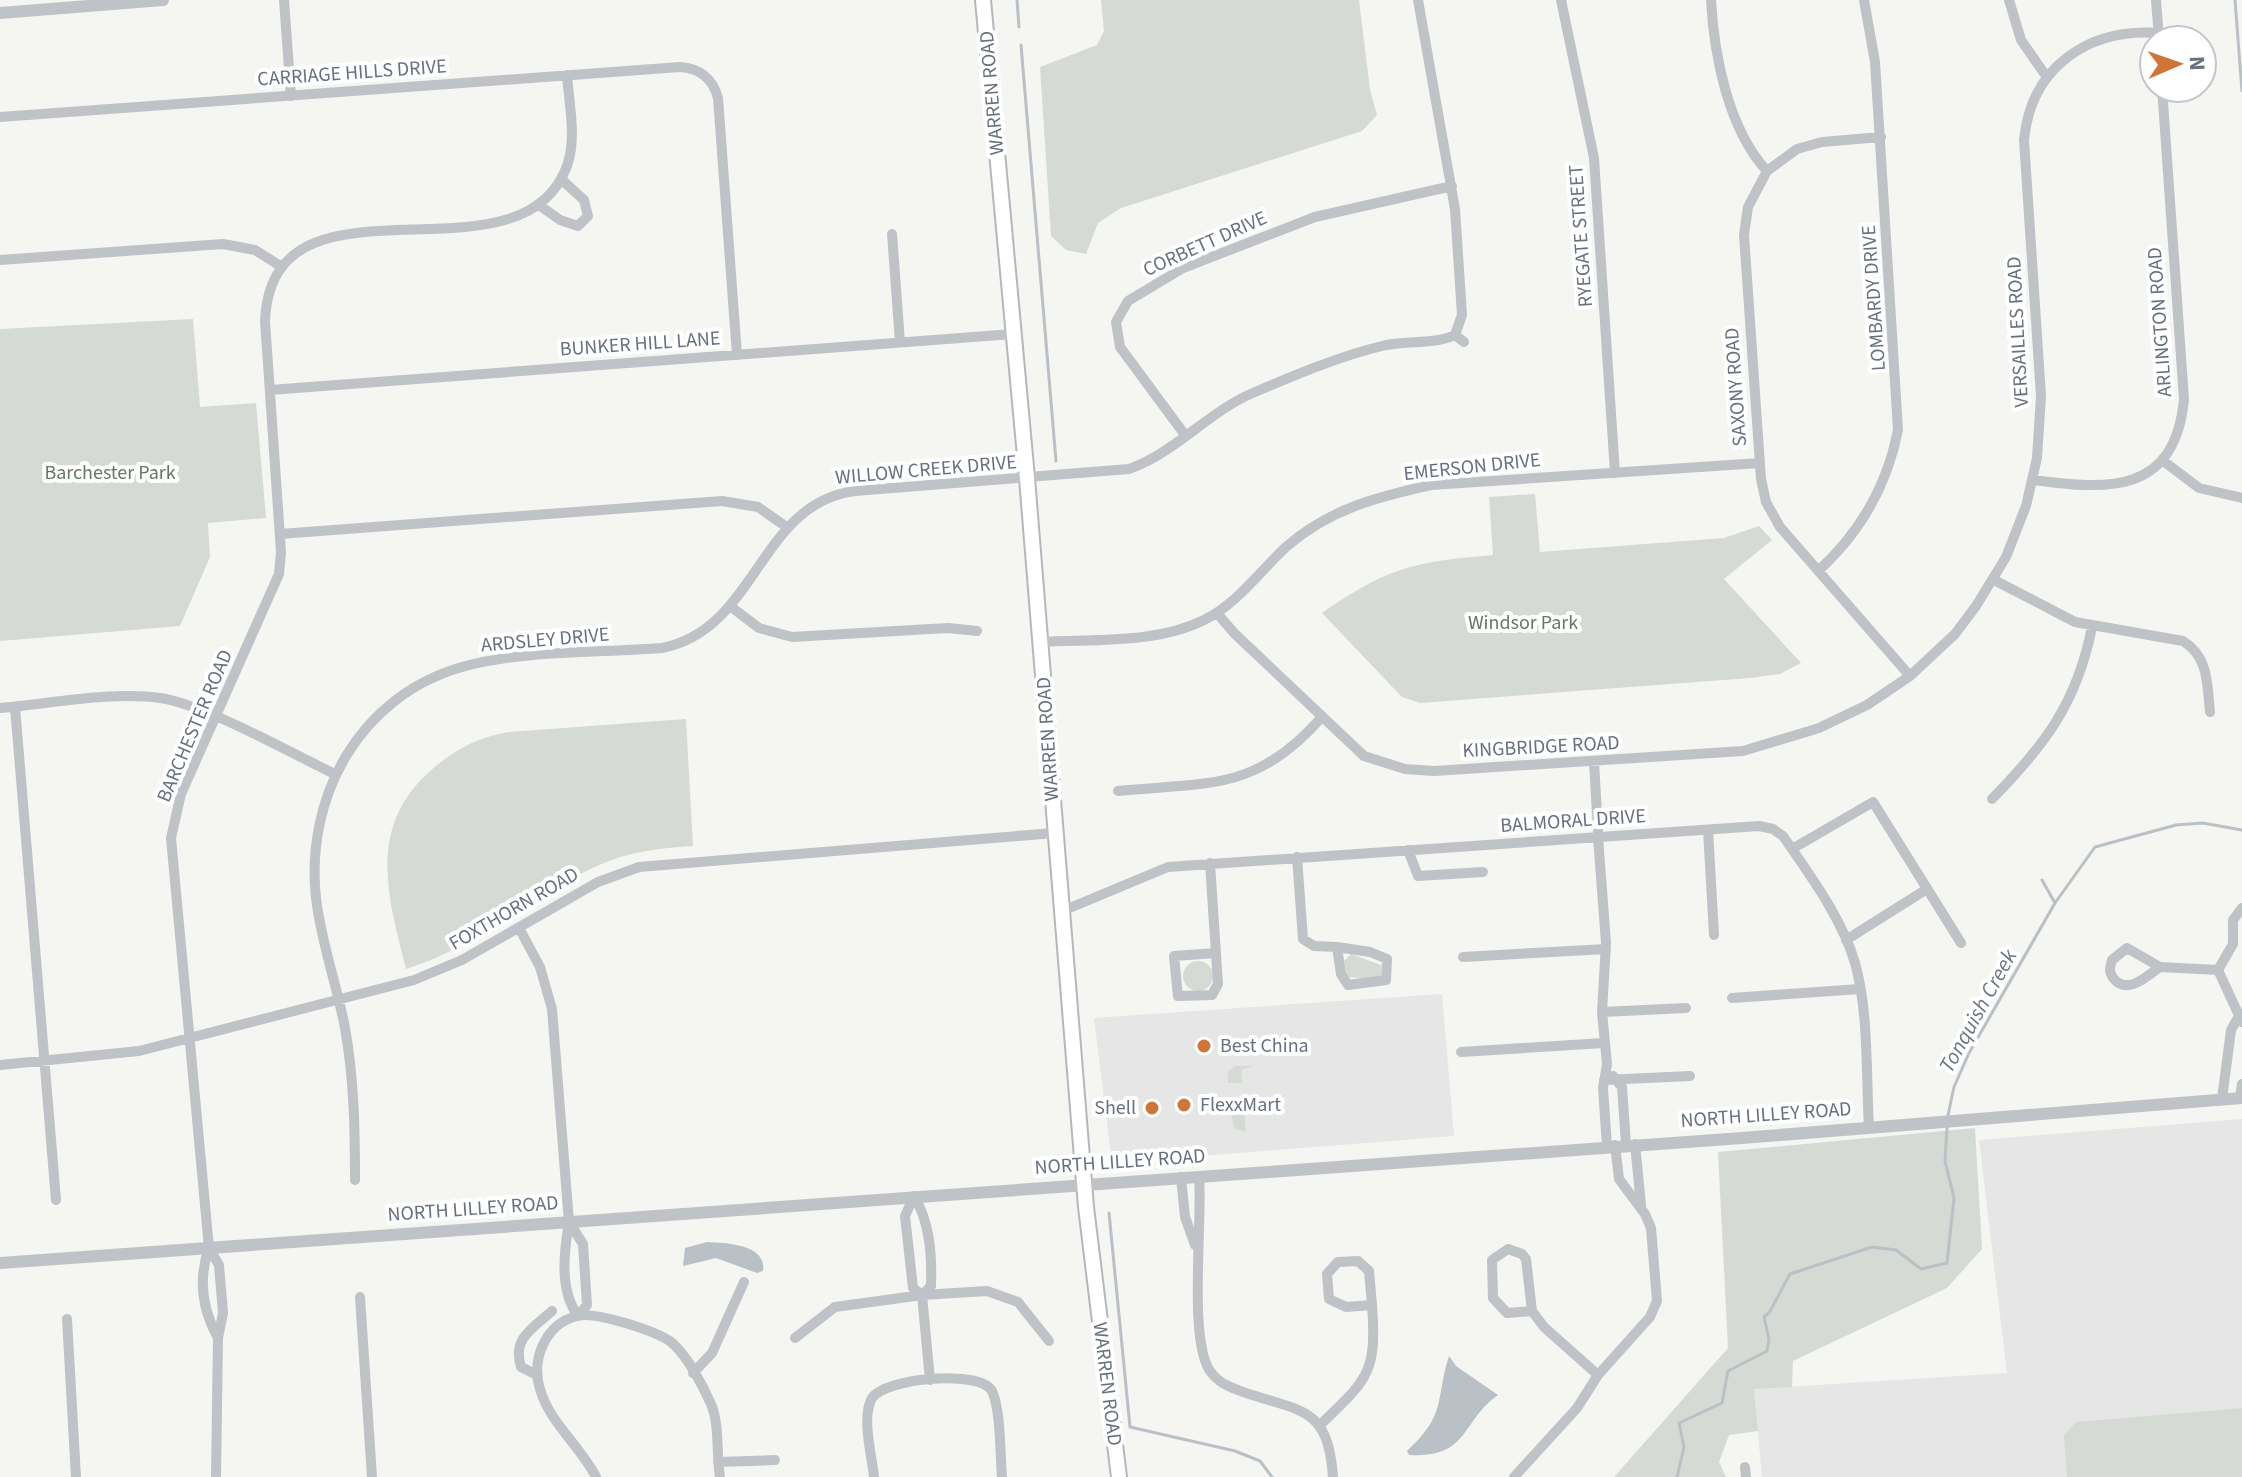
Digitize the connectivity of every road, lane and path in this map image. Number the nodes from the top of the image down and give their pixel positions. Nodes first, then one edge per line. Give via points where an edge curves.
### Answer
1 (163, 0) edge
2 (284, 0) edge
3 (983, 0) edge
4 (1418, 0) edge
5 (1561, 0) edge
6 (1711, 0) edge
7 (1864, 0) edge
8 (2009, 0) edge
9 (2156, 0) edge
10 (0, 13) edge
11 (2158, 24) edge
12 (2138, 35) edge
13 (567, 75) junction
14 (2046, 76) junction
15 (291, 96) junction
16 (2163, 104) edge
17 (0, 117) edge
18 (1881, 137) junction
19 (1767, 171) junction
20 (561, 179) junction
21 (1452, 186) junction
22 (539, 205) junction
23 (892, 234) dead end
24 (0, 260) edge
25 (282, 267) junction
26 (1013, 334) junction
27 (900, 342) junction
28 (737, 355) junction
29 (270, 390) junction
30 (1185, 435) junction
31 (2162, 460) junction
32 (1760, 463) junction
33 (1615, 473) junction
34 (1027, 478) junction
35 (2033, 480) junction
36 (2242, 498) edge
37 (788, 528) junction
38 (280, 534) junction
39 (1818, 571) junction
40 (1994, 580) junction
41 (730, 606) junction
42 (1217, 613) junction
43 (2092, 627) junction
44 (977, 631) dead end
45 (1041, 642) junction
46 (1910, 676) junction
47 (15, 707) junction
48 (0, 708) edge
49 (2210, 712) dead end
50 (1321, 718) junction
51 (217, 719) junction
52 (1594, 762) junction
53 (335, 774) junction
54 (1118, 791) dead end
55 (1992, 799) dead end
56 (1708, 830) junction
57 (1054, 833) junction
58 (1598, 834) junction
59 (1792, 849) junction
60 (1408, 850) junction
61 (1297, 857) junction
62 (1210, 863) junction
63 (1483, 872) dead end
64 (1927, 889) junction
65 (2242, 908) edge
66 (1060, 912) junction
67 (519, 928) junction
68 (1714, 935) dead end
69 (1846, 940) junction
70 (1961, 943) dead end
71 (2237, 943) edge
72 (1337, 947) junction
73 (1606, 949) junction
74 (1216, 953) junction
75 (1463, 957) dead end
76 (2160, 967) junction
77 (2218, 970) junction
78 (1860, 989) junction
79 (1732, 998) dead end
80 (339, 1000) junction
81 (1686, 1008) dead end
82 (2240, 1011) edge
83 (1602, 1012) junction
84 (190, 1038) junction
85 (1603, 1043) junction
86 (1461, 1052) dead end
87 (45, 1062) junction
88 (0, 1065) edge
89 (1690, 1076) dead end
90 (1610, 1080) junction
91 (2242, 1084) edge
92 (2241, 1098) edge
93 (2222, 1099) junction
94 (1869, 1128) junction
95 (1621, 1145) junction
96 (1199, 1176) junction
97 (1181, 1177) junction
98 (355, 1180) dead end
99 (1084, 1185) junction
100 (914, 1196) junction
101 (56, 1200) dead end
102 (1641, 1207) junction
103 (569, 1222) junction
104 (1196, 1247) junction
105 (209, 1248) junction
106 (0, 1263) edge
107 (744, 1282) dead end
108 (922, 1295) junction
109 (360, 1297) dead end
110 (1372, 1305) junction
111 (552, 1311) dead end
112 (1532, 1311) junction
113 (578, 1316) junction
114 (67, 1319) dead end
115 (218, 1338) junction
116 (795, 1338) dead end
117 (1049, 1341) dead end
118 (693, 1373) junction
119 (537, 1375) junction
120 (1598, 1375) junction
121 (930, 1380) junction
122 (1320, 1425) junction
123 (775, 1460) dead end
124 (718, 1462) junction
125 (76, 1477) edge
126 (216, 1477) edge
127 (372, 1477) edge
128 (596, 1477) edge
129 (720, 1477) edge
130 (874, 1477) edge
131 (1002, 1477) edge
132 (1119, 1477) edge
133 (1333, 1477) edge
134 (1514, 1477) edge

1 - 10 street
2 - 15 street
3 - 26 main road, WARREN ROAD
4 - 21 street
5 - 33 street, RYEGATE STREET via 1594,158
6 - 19 street via 1716,46 1731,100 1749,146
7 - 18 street, LOMBARDY DRIVE
8 - 14 street via 2021,40
9 - 11 street
12 - 14 street, VERSAILLES ROAD via 2094,41 2066,56
13 - 15 street, CARRIAGE HILLS DRIVE
13 - 20 street via 570,150
13 - 28 street, CARRIAGE HILLS DRIVE via 680,67 704,75 718,98
14 - 35 street, VERSAILLES ROAD via 2030,106 2024,140 2041,396
15 - 17 street, CARRIAGE HILLS DRIVE
16 - 31 street, ARLINGTON ROAD via 2184,399 2178,431
18 - 19 street, SAXONY ROAD via 1809,145 1785,155
18 - 39 street, LOMBARDY DRIVE via 1898,430 1871,507
19 - 32 street, SAXONY ROAD via 1752,194 1744,223
20 - 22 street
20 - 22 street via 584,200 588,216 578,226
21 - 30 street, WILLOW CREEK DRIVE via 1462,315 1459,338 1371,349 1241,398
21 - 30 street, CORBETT DRIVE via 1315,217 1183,268 1128,301 1116,322 1120,347
22 - 25 street via 521,217 493,223 331,236
23 - 27 street
24 - 25 street via 223,244 255,250
25 - 29 street, BARCHESTER ROAD via 266,310
26 - 27 street, BUNKER HILL LANE
26 - 34 main road, WARREN ROAD
27 - 28 street, BUNKER HILL LANE
28 - 29 street, BUNKER HILL LANE
29 - 38 street, BARCHESTER ROAD
30 - 34 street, WILLOW CREEK DRIVE via 1129,469
31 - 35 street via 2140,476 2111,486
31 - 36 street via 2199,488
32 - 33 street, EMERSON DRIVE
32 - 39 street, SAXONY ROAD via 1772,514
33 - 42 street, EMERSON DRIVE via 1431,485 1349,506 1302,534
34 - 37 street, WILLOW CREEK DRIVE via 842,493 811,506
34 - 45 main road, WARREN ROAD
35 - 40 street, VERSAILLES ROAD
37 - 38 street via 758,507 722,501
37 - 41 street, ARDSLEY DRIVE
38 - 51 street, BARCHESTER ROAD via 276,585
39 - 46 street, SAXONY ROAD
40 - 43 street
40 - 46 street, VERSAILLES ROAD via 1955,634
41 - 44 street via 759,628 792,637
41 - 53 street, ARDSLEY DRIVE via 706,631 674,646 494,661 436,677 378,715
42 - 45 street, EMERSON DRIVE via 1161,634
42 - 50 street, KINGBRIDGE ROAD
43 - 49 street via 2172,638 2192,647 2204,665
43 - 55 street via 2076,686 2058,722 2035,755
45 - 57 main road, WARREN ROAD
46 - 52 street, KINGBRIDGE ROAD via 1819,728 1743,751
47 - 48 street
47 - 51 street via 148,697 179,702
47 - 87 street
50 - 52 street, KINGBRIDGE ROAD via 1364,756 1405,769
50 - 54 street via 1284,756 1256,772
51 - 53 street
51 - 84 street, BARCHESTER ROAD via 181,794 171,838
52 - 58 street
53 - 80 street, ARDSLEY DRIVE via 319,818 314,872 320,924
56 - 58 street, BALMORAL DRIVE
56 - 59 street, BALMORAL DRIVE via 1765,826 1779,832
56 - 68 street
57 - 66 main road, WARREN ROAD
57 - 67 street, FOXTHORN ROAD via 654,863 598,882
58 - 60 street, BALMORAL DRIVE
58 - 73 street
59 - 64 street via 1873,802
59 - 69 street, BALMORAL DRIVE
60 - 61 street, BALMORAL DRIVE
60 - 63 street via 1418,876
61 - 62 street, BALMORAL DRIVE
61 - 72 street via 1303,939 1314,946
62 - 66 street, BALMORAL DRIVE via 1168,867
62 - 74 street
64 - 69 street
64 - 70 street
65 - 71 street via 2233,920
66 - 99 main road, WARREN ROAD
67 - 80 street, FOXTHORN ROAD via 436,973
67 - 103 street via 540,967 552,1009
69 - 78 street, BALMORAL DRIVE
71 - 77 street
72 - 72 street via 1385,958 1386,980 1348,985
73 - 75 street
73 - 83 street
74 - 74 street via 1216,991 1178,996 1174,956
76 - 76 street via 2127,948 2112,960 2110,972 2115,981 2130,986
76 - 77 street
77 - 82 street
78 - 79 street
78 - 94 street, BALMORAL DRIVE
80 - 84 street, FOXTHORN ROAD
80 - 98 street, ARDSLEY DRIVE via 349,1054
81 - 83 street
82 - 93 street via 2231,1030
83 - 85 street
84 - 87 street, FOXTHORN ROAD via 124,1054
84 - 105 street, BARCHESTER ROAD
85 - 86 street
85 - 90 street
87 - 88 street, FOXTHORN ROAD
87 - 101 street
89 - 90 street
90 - 95 street
90 - 95 street via 1622,1087
91 - 92 street
92 - 93 street, NORTH LILLEY ROAD
93 - 94 street, NORTH LILLEY ROAD
94 - 95 street, NORTH LILLEY ROAD
95 - 96 street, NORTH LILLEY ROAD
95 - 102 street
95 - 102 street via 1619,1179
96 - 97 street, NORTH LILLEY ROAD
96 - 104 street via 1202,1215
97 - 99 street, NORTH LILLEY ROAD
97 - 104 street via 1185,1217
99 - 100 street, NORTH LILLEY ROAD
99 - 132 main road, WARREN ROAD
100 - 103 street, NORTH LILLEY ROAD
100 - 108 street via 905,1216 913,1288
100 - 108 street via 925,1215 931,1274 931,1286
102 - 120 street via 1651,1228 1657,1301 1650,1317
103 - 105 street, NORTH LILLEY ROAD
103 - 113 street via 567,1301
103 - 113 street via 583,1244 587,1305
104 - 122 street via 1203,1351 1210,1371 1228,1387 1302,1411
105 - 106 street, NORTH LILLEY ROAD
105 - 115 street, BARCHESTER ROAD via 220,1269 223,1313
105 - 115 street via 202,1267 205,1314
107 - 118 street via 712,1353
108 - 116 street via 835,1307
108 - 117 street via 987,1291 1010,1296 1030,1312
108 - 121 street
109 - 127 street
110 - 110 street via 1366,1267 1352,1261 1329,1269 1332,1303
110 - 122 street via 1375,1345 1368,1372
111 - 119 street via 519,1340 516,1352 521,1367
112 - 112 street via 1526,1259 1515,1250 1495,1255 1491,1269 1496,1305 1507,1313
112 - 120 street
113 - 118 street via 600,1316 670,1342
113 - 119 street via 545,1340
114 - 125 street
115 - 126 street, BARCHESTER ROAD
118 - 124 street via 714,1412
119 - 128 street via 546,1404
120 - 134 street via 1577,1408
121 - 130 street via 885,1387 872,1398 868,1414
121 - 131 street via 973,1378 991,1390
122 - 133 street via 1330,1445
123 - 124 street
124 - 129 street

